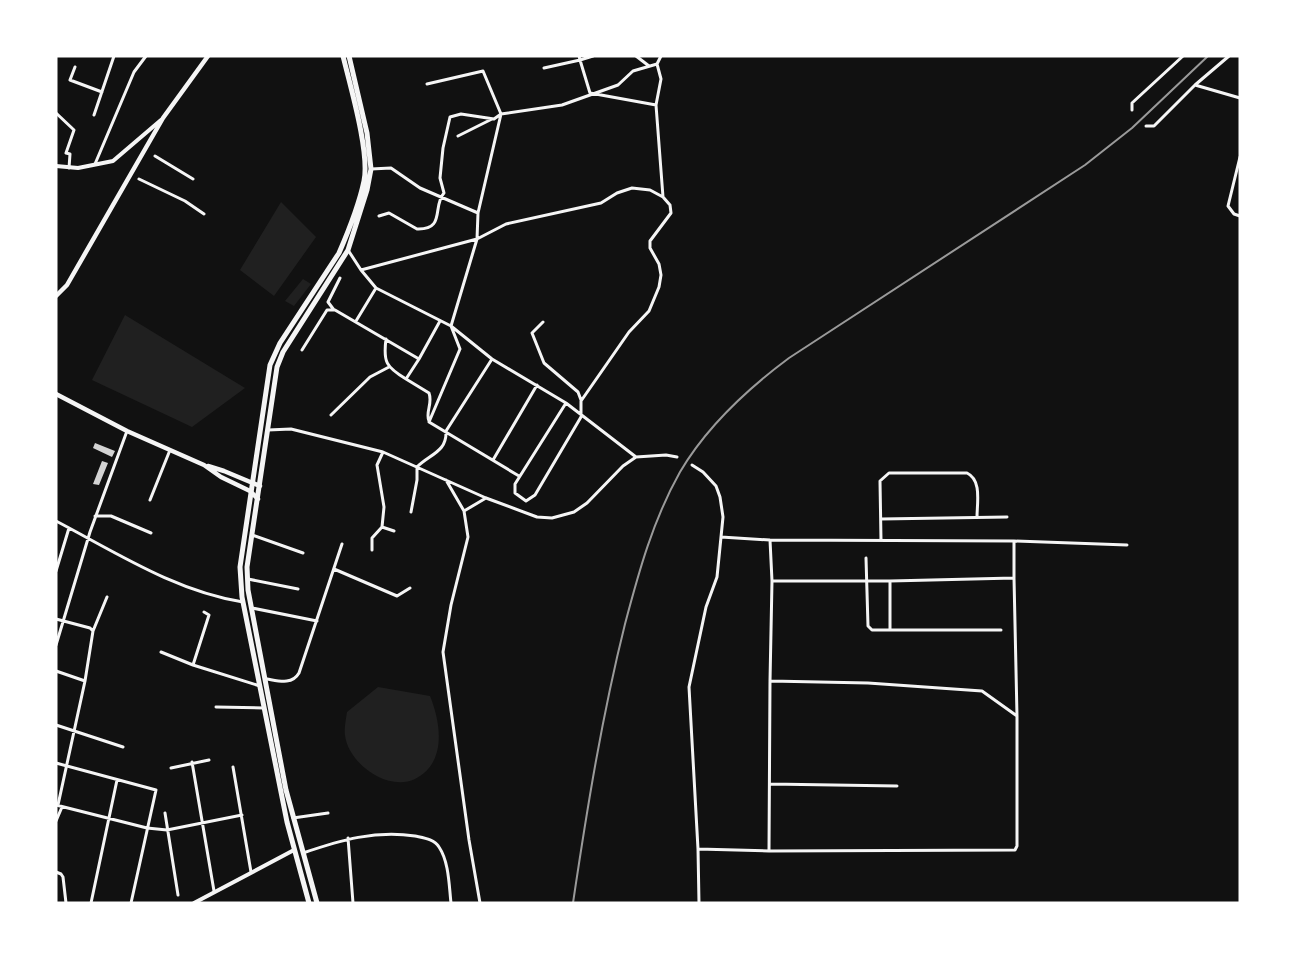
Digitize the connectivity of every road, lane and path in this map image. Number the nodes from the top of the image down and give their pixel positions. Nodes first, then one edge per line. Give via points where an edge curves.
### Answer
1 (114, 56) edge
2 (146, 56) edge
3 (208, 56) edge
4 (342, 56) edge
5 (349, 56) edge
6 (593, 56) edge
7 (636, 56) edge
8 (661, 56) edge
9 (1183, 56) edge
10 (1229, 56) edge
11 (580, 58) edge
12 (656, 64) junction
13 (649, 66) junction
14 (75, 67) dead end
15 (544, 68) dead end
16 (427, 84) dead end
17 (1195, 85) junction
18 (102, 92) junction
19 (590, 93) junction
20 (1240, 98) edge
21 (656, 105) junction
22 (1132, 110) dead end
23 (56, 113) edge
24 (501, 114) junction
25 (94, 115) dead end
26 (163, 118) junction
27 (493, 119) junction
28 (1146, 126) dead end
29 (458, 136) dead end
30 (155, 156) dead end
31 (1240, 157) edge
32 (94, 165) junction
33 (56, 166) edge
34 (69, 168) junction
35 (371, 169) junction
36 (1238, 169) edge
37 (138, 179) dead end
38 (193, 180) dead end
39 (441, 196) junction
40 (663, 197) junction
41 (478, 213) junction
42 (204, 214) dead end
43 (379, 216) dead end
44 (1240, 216) edge
45 (476, 239) junction
46 (348, 250) junction
47 (361, 270) junction
48 (340, 278) dead end
49 (376, 288) junction
50 (56, 296) edge
51 (335, 310) junction
52 (356, 321) junction
53 (440, 321) junction
54 (543, 322) dead end
55 (451, 326) junction
56 (386, 339) junction
57 (302, 350) dead end
58 (492, 359) junction
59 (419, 360) junction
60 (389, 367) junction
61 (406, 379) junction
62 (537, 385) junction
63 (56, 394) edge
64 (581, 401) junction
65 (566, 403) junction
66 (330, 415) dead end
67 (581, 416) junction
68 (429, 422) junction
69 (267, 430) junction
70 (127, 431) junction
71 (446, 431) junction
72 (170, 450) junction
73 (383, 452) junction
74 (636, 457) junction
75 (677, 457) dead end
76 (493, 460) junction
77 (204, 465) junction
78 (692, 465) dead end
79 (417, 467) junction
80 (518, 476) junction
81 (445, 480) junction
82 (252, 483) junction
83 (260, 486) junction
84 (250, 490) junction
85 (486, 498) junction
86 (258, 499) junction
87 (150, 500) dead end
88 (464, 510) junction
89 (411, 512) dead end
90 (95, 516) junction
91 (977, 517) junction
92 (1007, 517) dead end
93 (881, 519) junction
94 (56, 521) edge
95 (382, 527) junction
96 (69, 528) junction
97 (394, 531) dead end
98 (151, 533) dead end
99 (252, 534) junction
100 (721, 537) junction
101 (88, 538) junction
102 (770, 540) junction
103 (881, 540) junction
104 (1014, 541) junction
105 (342, 544) dead end
106 (1127, 545) dead end
107 (372, 550) dead end
108 (303, 553) dead end
109 (866, 558) dead end
110 (334, 569) junction
111 (56, 571) edge
112 (1014, 578) junction
113 (247, 579) junction
114 (772, 581) junction
115 (866, 581) junction
116 (890, 581) junction
117 (410, 588) dead end
118 (298, 589) dead end
119 (107, 597) dead end
120 (244, 602) junction
121 (251, 608) junction
122 (204, 612) dead end
123 (56, 619) edge
124 (318, 621) junction
125 (65, 622) junction
126 (890, 630) junction
127 (1001, 630) dead end
128 (94, 631) junction
129 (56, 645) edge
130 (161, 652) dead end
131 (193, 665) junction
132 (56, 671) edge
133 (267, 679) junction
134 (84, 681) junction
135 (770, 681) junction
136 (261, 686) junction
137 (216, 707) dead end
138 (265, 708) junction
139 (1017, 716) junction
140 (56, 725) edge
141 (72, 729) junction
142 (123, 747) dead end
143 (209, 760) dead end
144 (192, 762) junction
145 (56, 763) edge
146 (66, 766) junction
147 (233, 767) dead end
148 (171, 768) dead end
149 (116, 780) junction
150 (770, 784) junction
151 (896, 786) dead end
152 (57, 805) edge
153 (62, 807) junction
154 (165, 813) dead end
155 (328, 813) dead end
156 (242, 815) junction
157 (108, 818) junction
158 (292, 818) junction
159 (56, 821) edge
160 (203, 823) junction
161 (147, 828) junction
162 (167, 830) junction
163 (348, 838) junction
164 (698, 849) junction
165 (294, 850) junction
166 (769, 851) junction
167 (302, 853) junction
168 (56, 872) edge
169 (251, 872) junction
170 (214, 891) junction
171 (178, 895) dead end
172 (66, 903) edge
173 (91, 903) edge
174 (130, 903) edge
175 (194, 903) edge
176 (309, 903) edge
177 (317, 903) edge
178 (353, 903) edge
179 (451, 903) edge
180 (480, 903) edge
181 (699, 903) edge

1 - 18 street
2 - 32 street via 134,72
3 - 26 main road
4 - 82 highway via 355,103 365,179 339,253 280,343 267,380
5 - 35 highway via 367,134
6 - 11 street
7 - 13 street
8 - 12 street
9 - 22 street via 1132,103
10 - 17 street
11 - 15 street
11 - 19 street
12 - 13 street
12 - 21 street via 662,79
13 - 19 street via 633,71 618,85
14 - 18 street via 70,80
16 - 24 street via 483,71
17 - 20 street
17 - 28 street via 1154,126
18 - 25 street
19 - 21 street
19 - 24 street via 562,105
21 - 40 street
23 - 34 street via 74,130 66,153 70,154
24 - 27 street
24 - 41 street
26 - 32 street via 113,160
26 - 50 main road via 67,285
27 - 29 street
27 - 39 street via 462,114 450,117 443,148 440,178 444,193
30 - 38 street
31 - 36 street
32 - 34 street
33 - 34 street
35 - 39 street via 391,168 420,188
35 - 46 highway
36 - 44 street via 1228,206
37 - 42 street via 185,201
39 - 41 street
39 - 43 street via 438,219 423,229 416,229 389,213
40 - 45 street via 650,190 632,188 601,203 506,224
40 - 64 street via 671,213 650,241 650,248 660,264 659,288 649,311 629,332
41 - 45 street
45 - 47 street
45 - 55 street
46 - 47 street
46 - 69 highway via 283,352 277,367
47 - 49 street
48 - 51 street via 328,302
49 - 52 street
49 - 53 street
51 - 52 street
51 - 57 street via 326,310 320,317
52 - 56 street
53 - 55 street
53 - 59 street
54 - 64 street via 532,333 544,363 578,392
55 - 58 street
55 - 68 street via 460,349
56 - 59 street
56 - 60 street via 384,356
58 - 62 street
58 - 71 street
59 - 61 street
60 - 61 street
60 - 66 street via 370,377
61 - 68 street via 429,393
62 - 65 street
62 - 76 street
63 - 70 main road
64 - 67 street
65 - 67 street
65 - 80 street
67 - 74 street
67 - 80 street via 529,501 516,493
68 - 71 street
69 - 73 street via 291,429
69 - 83 highway
70 - 72 main road
70 - 90 street
71 - 76 street
71 - 79 street via 446,441 439,452
72 - 77 main road
72 - 87 street
73 - 79 street
73 - 95 street via 377,465 384,507
74 - 75 street via 666,454
74 - 85 street via 587,503 565,515 537,517
76 - 80 street
77 - 82 main road
77 - 84 main road
78 - 100 street via 703,472 718,492
79 - 81 street
79 - 89 street
81 - 85 street
81 - 88 street
82 - 83 main road
82 - 84 highway
83 - 86 highway
84 - 86 main road
84 - 120 highway via 240,567
85 - 88 street
86 - 99 highway
88 - 180 street via 468,537 443,652
90 - 98 street via 111,516
90 - 101 street
91 - 92 street
91 - 93 street
91 - 93 street via 977,484 973,475 889,473 880,480
93 - 103 street
94 - 96 street
95 - 97 street
95 - 107 street via 372,538
96 - 101 street
96 - 111 street
99 - 108 street
99 - 113 highway
100 - 102 street
100 - 164 street via 717,577 706,607 689,688
101 - 120 street via 188,589
101 - 125 street
102 - 103 street
102 - 114 street
103 - 104 street
104 - 106 street
104 - 112 street
105 - 110 street
109 - 115 street
110 - 117 street via 397,596
110 - 124 street
112 - 116 street
112 - 139 street
113 - 118 street
113 - 121 highway
114 - 115 street
114 - 135 street
115 - 116 street
115 - 126 street via 868,626 872,630
116 - 126 street
119 - 128 street
120 - 136 highway
121 - 124 street
121 - 133 highway
122 - 131 street via 209,615
123 - 125 street
124 - 133 street via 296,678 288,682
125 - 128 street
125 - 129 street
126 - 127 street
128 - 134 street
130 - 131 street
131 - 136 street
132 - 134 street
133 - 158 highway
134 - 141 street
135 - 139 street via 868,683 982,691
135 - 150 street
136 - 138 highway
137 - 138 street
138 - 165 highway
139 - 166 street via 1015,850
140 - 141 street
141 - 142 street
141 - 146 street
143 - 144 street
144 - 148 street
144 - 160 street
145 - 146 street
146 - 149 street
146 - 152 street
147 - 156 street
149 - 157 street
149 - 161 street via 156,790
150 - 151 street
150 - 166 street
152 - 153 street
153 - 157 street
153 - 159 street
154 - 162 street
155 - 158 street
156 - 160 street
156 - 169 street
157 - 161 street
157 - 173 street
158 - 167 highway
160 - 162 street
160 - 170 street
161 - 162 street
161 - 174 street
162 - 171 street
163 - 167 street
163 - 178 street
163 - 179 street via 397,833 429,839 443,856
164 - 166 street
164 - 181 street
165 - 169 street
165 - 176 highway
167 - 177 highway
168 - 172 street via 63,877
169 - 170 street
170 - 175 street

